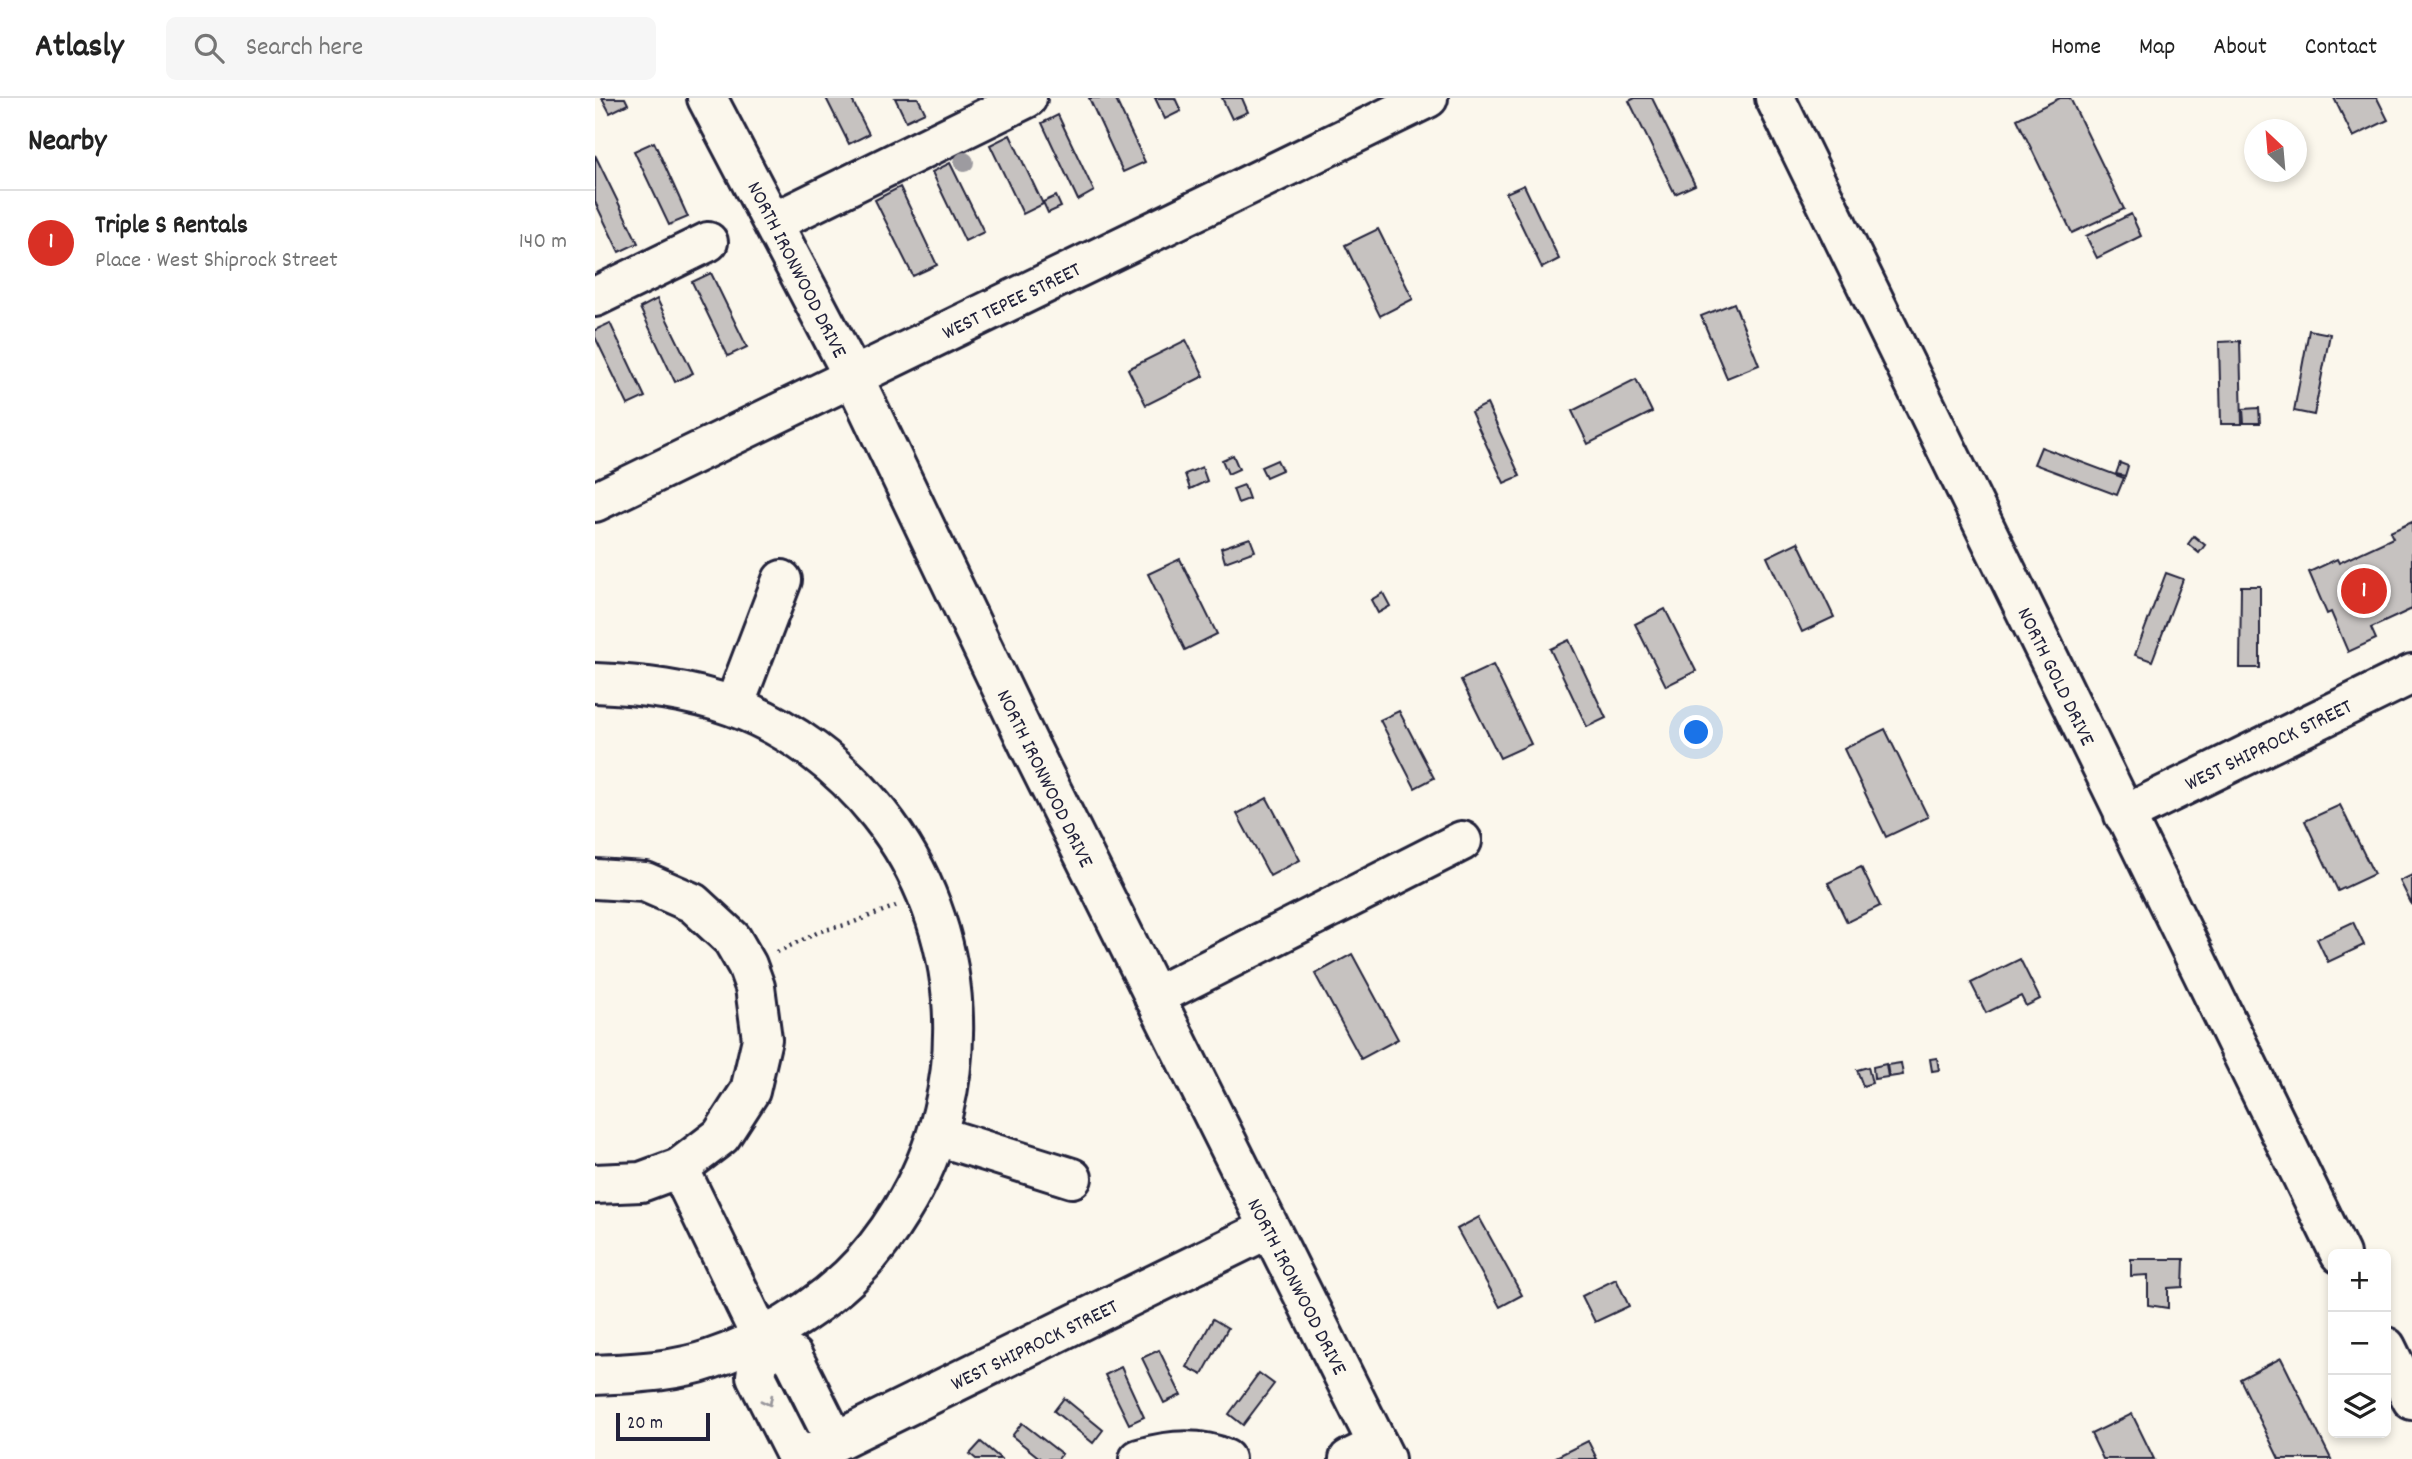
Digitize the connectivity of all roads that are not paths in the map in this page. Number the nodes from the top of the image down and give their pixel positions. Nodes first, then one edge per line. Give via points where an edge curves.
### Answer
1 (707, 98) edge
2 (1027, 98) edge
3 (1428, 98) edge
4 (1775, 98) edge
5 (774, 222) junction
6 (708, 242) dead end
7 (595, 297) edge
8 (853, 376) junction
9 (595, 502) edge
10 (782, 580) dead end
11 (2412, 674) edge
12 (595, 683) edge
13 (734, 706) junction
14 (2124, 815) junction
15 (1462, 841) dead end
16 (595, 879) edge
17 (1154, 997) junction
18 (938, 1136) junction
19 (679, 1168) junction
20 (1072, 1178) dead end
21 (595, 1184) edge
22 (1268, 1229) junction
23 (2338, 1249) edge
24 (762, 1339) junction
25 (2391, 1357) edge
26 (595, 1375) edge
27 (2412, 1400) edge
28 (835, 1441) junction
29 (1371, 1454) edge
30 (799, 1459) edge
31 (1139, 1459) edge
32 (1225, 1459) edge

1 - 5 street, NORTH IRONWOOD DRIVE
2 - 5 street
3 - 8 street, WEST TEPEE STREET
4 - 14 street, NORTH GOLD DRIVE
5 - 8 street, NORTH IRONWOOD DRIVE
6 - 7 street
8 - 9 street, WEST TEPEE STREET
8 - 17 street, NORTH IRONWOOD DRIVE
10 - 13 street
11 - 14 street, WEST SHIPROCK STREET
12 - 13 street via 688,692
13 - 18 street via 825,758 863,794 896,835 922,880 952,981 955,1033 950,1085
14 - 23 street, NORTH GOLD DRIVE
15 - 17 street
16 - 19 street via 645,882 693,904 732,939 755,987 762,1040 750,1091 721,1136
17 - 22 street, NORTH IRONWOOD DRIVE
18 - 20 street
18 - 24 street via 916,1187 887,1233 851,1275 809,1310
19 - 21 street via 641,1182
19 - 24 street
22 - 28 street, WEST SHIPROCK STREET
22 - 29 street, NORTH IRONWOOD DRIVE
24 - 26 street via 709,1360 652,1372
24 - 28 street via 793,1357
24 -> 30 street via 755,1376
25 - 27 street
28 - 30 street, WEST SHIPROCK STREET
31 - 32 street via 1190,1451

